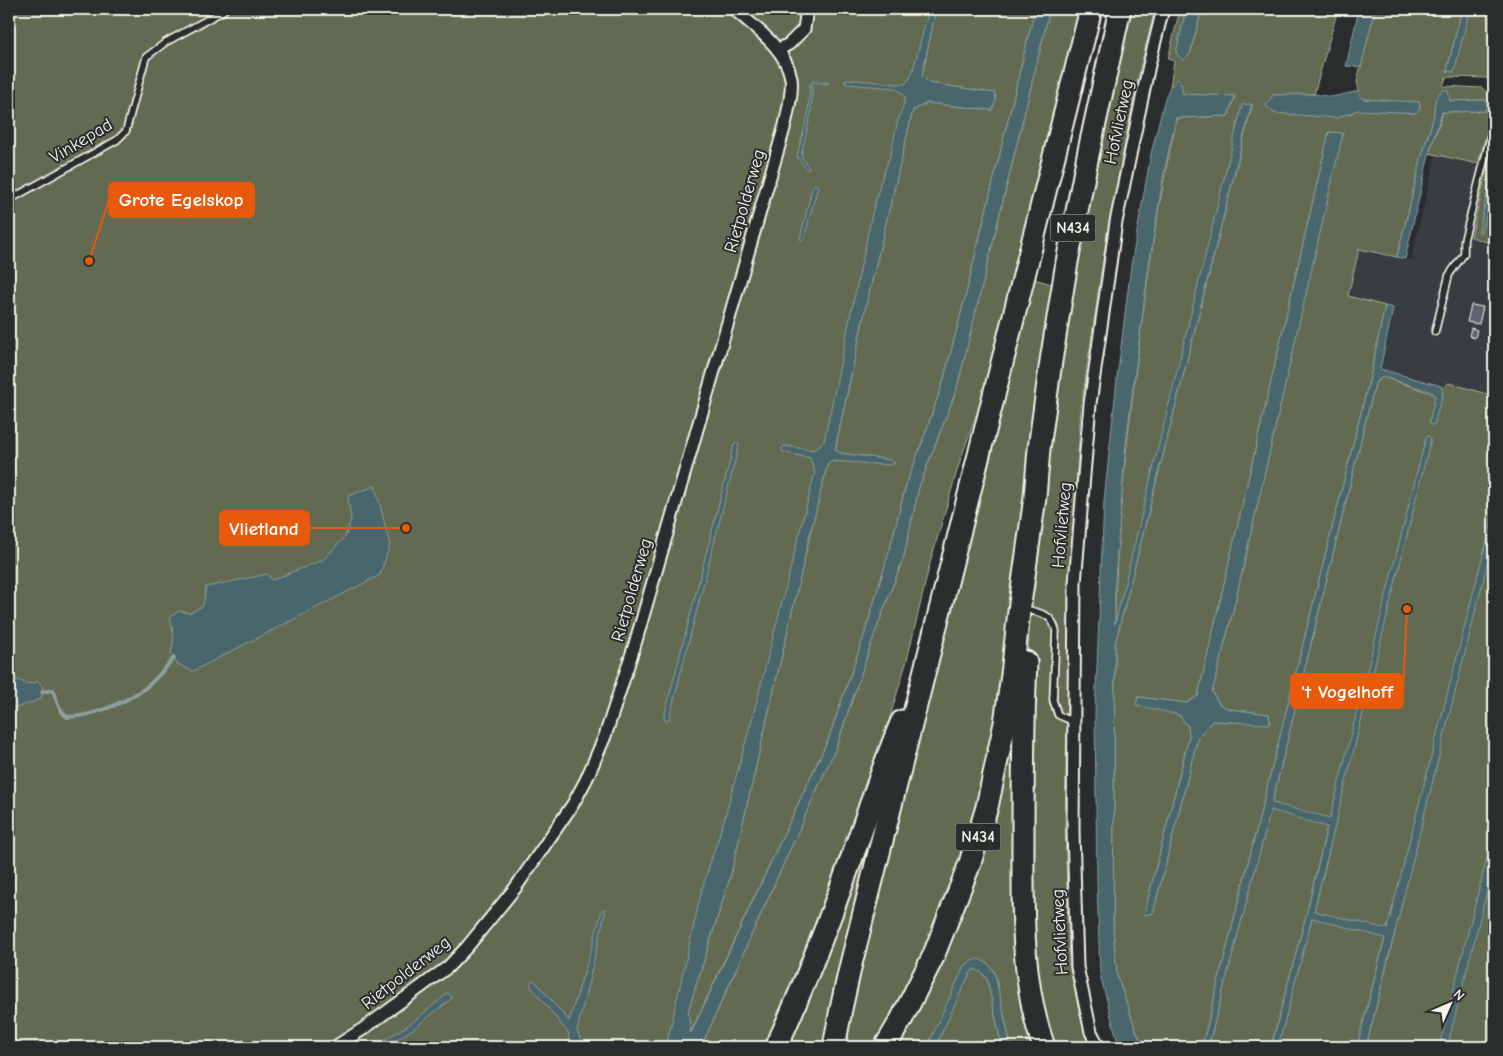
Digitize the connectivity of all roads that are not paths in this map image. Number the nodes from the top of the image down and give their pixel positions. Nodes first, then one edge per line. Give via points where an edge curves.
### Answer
1 (225, 9) edge
2 (734, 9) edge
3 (807, 9) edge
4 (1091, 9) edge
5 (1120, 9) edge
6 (1163, 9) edge
7 (778, 50) junction
8 (1494, 122) edge
9 (9, 200) edge
10 (1435, 332) dead end
11 (1035, 497) junction
12 (1029, 610) junction
13 (926, 667) junction
14 (1074, 722) junction
15 (335, 1047) edge
16 (776, 1047) edge
17 (834, 1047) edge
18 (885, 1047) edge
19 (1044, 1047) edge
20 (1099, 1047) edge

1 - 9 lane, Vinkepad via 146,57 126,131 117,140
2 - 7 street, Rietpolderweg
3 - 7 street via 804,29 790,44
4 - 13 highway, N434
5 - 11 highway, N434 via 1067,262
6 - 14 street, Hofvlietweg via 1116,222 1090,404 1075,584
7 - 15 street, Rietpolderweg via 791,77 786,125 635,644 605,736 586,780 516,887 467,947 448,966
8 - 10 lane via 1464,240 1464,254 1449,275
11 - 12 highway, N434
11 - 18 highway, N434 via 1007,714 987,806 970,863 932,957
12 - 14 lane via 1040,612 1053,622 1056,631 1053,700 1058,715
12 - 19 highway, N434 via 1022,758 1025,949 1034,1014
13 - 16 highway, N434 via 886,758 824,933
13 - 17 highway, N434 via 851,964
14 - 20 street, Hofvlietweg via 1077,967 1091,1032

